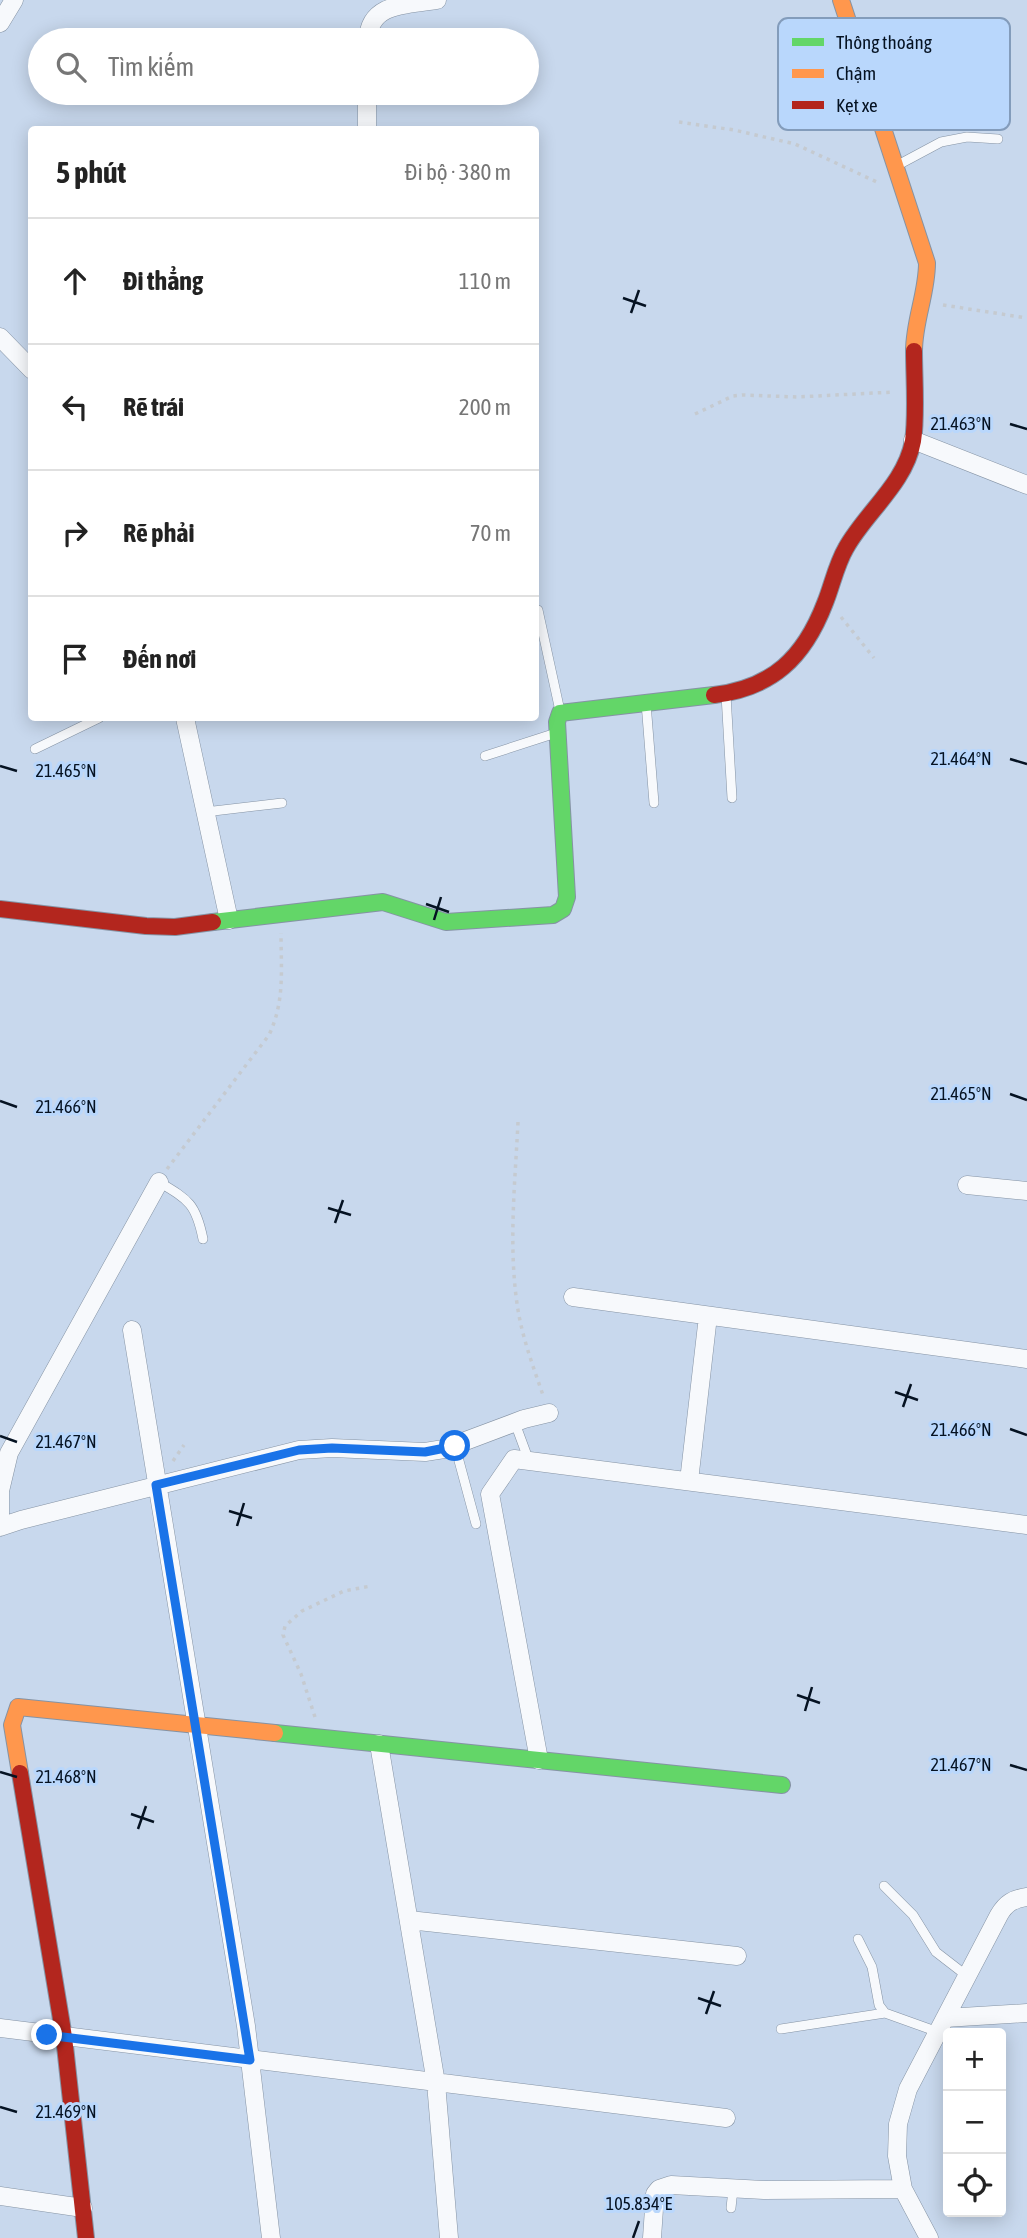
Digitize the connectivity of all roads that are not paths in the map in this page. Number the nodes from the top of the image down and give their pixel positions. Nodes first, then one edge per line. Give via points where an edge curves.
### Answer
1 (15, 0) edge
2 (438, 0) edge
3 (841, 0) edge
4 (847, 18) edge
5 (0, 21) edge
6 (370, 28) edge
7 (367, 105) edge
8 (366, 126) edge
9 (884, 130) edge
10 (998, 139) dead end
11 (896, 166) junction
12 (0, 337) edge
13 (28, 366) edge
14 (913, 440) junction
15 (1027, 485) edge
16 (539, 615) edge
17 (725, 693) junction
18 (646, 701) junction
19 (560, 713) junction
20 (93, 721) edge
21 (186, 721) edge
22 (557, 733) junction
23 (35, 749) dead end
24 (485, 756) dead end
25 (732, 798) dead end
26 (282, 803) dead end
27 (654, 803) dead end
28 (205, 812) junction
29 (0, 909) edge
30 (229, 920) junction
31 (159, 1182) joint
32 (967, 1185) dead end
33 (1027, 1191) edge
34 (203, 1238) dead end
35 (573, 1297) dead end
36 (708, 1316) junction
37 (132, 1330) dead end
38 (1027, 1359) edge
39 (548, 1413) road end
40 (515, 1423) junction
41 (455, 1446) junction
42 (529, 1461) junction
43 (689, 1481) junction
44 (156, 1485) junction
45 (476, 1524) dead end
46 (1027, 1525) edge
47 (0, 1526) edge
48 (195, 1726) junction
49 (379, 1744) junction
50 (539, 1760) junction
51 (782, 1785) dead end
52 (884, 1886) dead end
53 (1027, 1897) edge
54 (409, 1920) junction
55 (858, 1939) dead end
56 (737, 1956) dead end
57 (967, 1976) junction
58 (885, 2013) junction
59 (1027, 2013) edge
60 (942, 2025) junction
61 (0, 2028) edge
62 (781, 2029) dead end
63 (64, 2037) junction
64 (250, 2060) junction
65 (436, 2083) junction
66 (726, 2118) dead end
67 (733, 2189) junction
68 (903, 2189) junction
69 (0, 2196) edge
70 (83, 2208) junction
71 (731, 2208) dead end
72 (86, 2238) edge
73 (271, 2238) edge
74 (449, 2238) edge
75 (652, 2238) edge
76 (929, 2238) edge

1 - 5 street
2 - 6 street via 392,8 373,19
3 - 4 street
7 - 8 street
9 - 11 street
10 - 11 lane via 967,137 942,142
11 - 14 street via 927,263 927,284 914,337
12 - 13 street
14 - 15 street
14 - 17 street via 898,478 845,548 801,650 763,682
16 - 19 lane
17 - 18 street
17 - 25 lane
18 - 19 street
18 - 27 lane
19 - 22 street
20 - 23 lane
21 - 28 street
22 - 24 lane
22 - 30 street via 567,897 563,909 553,915 446,922 383,902
26 - 28 lane
28 - 30 street
29 - 30 street via 146,926
31 - 34 lane via 190,1203
31 - 47 street via 9,1453 0,1491
32 - 33 street
35 - 36 street
36 - 38 street
36 - 43 street
37 - 44 street
39 - 40 street
40 - 41 street
40 - 42 lane
41 - 44 street via 425,1452 299,1450
41 - 45 lane
42 - 43 street
42 - 50 street via 514,1459 490,1494
43 - 46 street
44 - 47 street
44 - 48 street
48 - 49 street
48 - 63 street via 18,1707 12,1725
48 - 64 street
49 - 50 street
49 - 54 street
50 - 51 street
52 - 57 lane via 913,1915 936,1952
53 - 57 street via 1005,1905
54 - 56 street
54 - 65 street
55 - 58 lane via 872,1967 879,2005
57 - 60 street
58 - 60 lane
58 - 62 lane
59 - 60 street
60 - 68 street via 908,2089 898,2124
61 - 63 street
63 - 64 street
63 - 70 street
64 - 65 street
64 - 73 street
65 - 66 street
65 - 74 street
67 - 68 street
67 - 71 lane
67 - 75 street via 671,2185 659,2189
68 - 76 street
69 - 70 street
70 - 72 street

